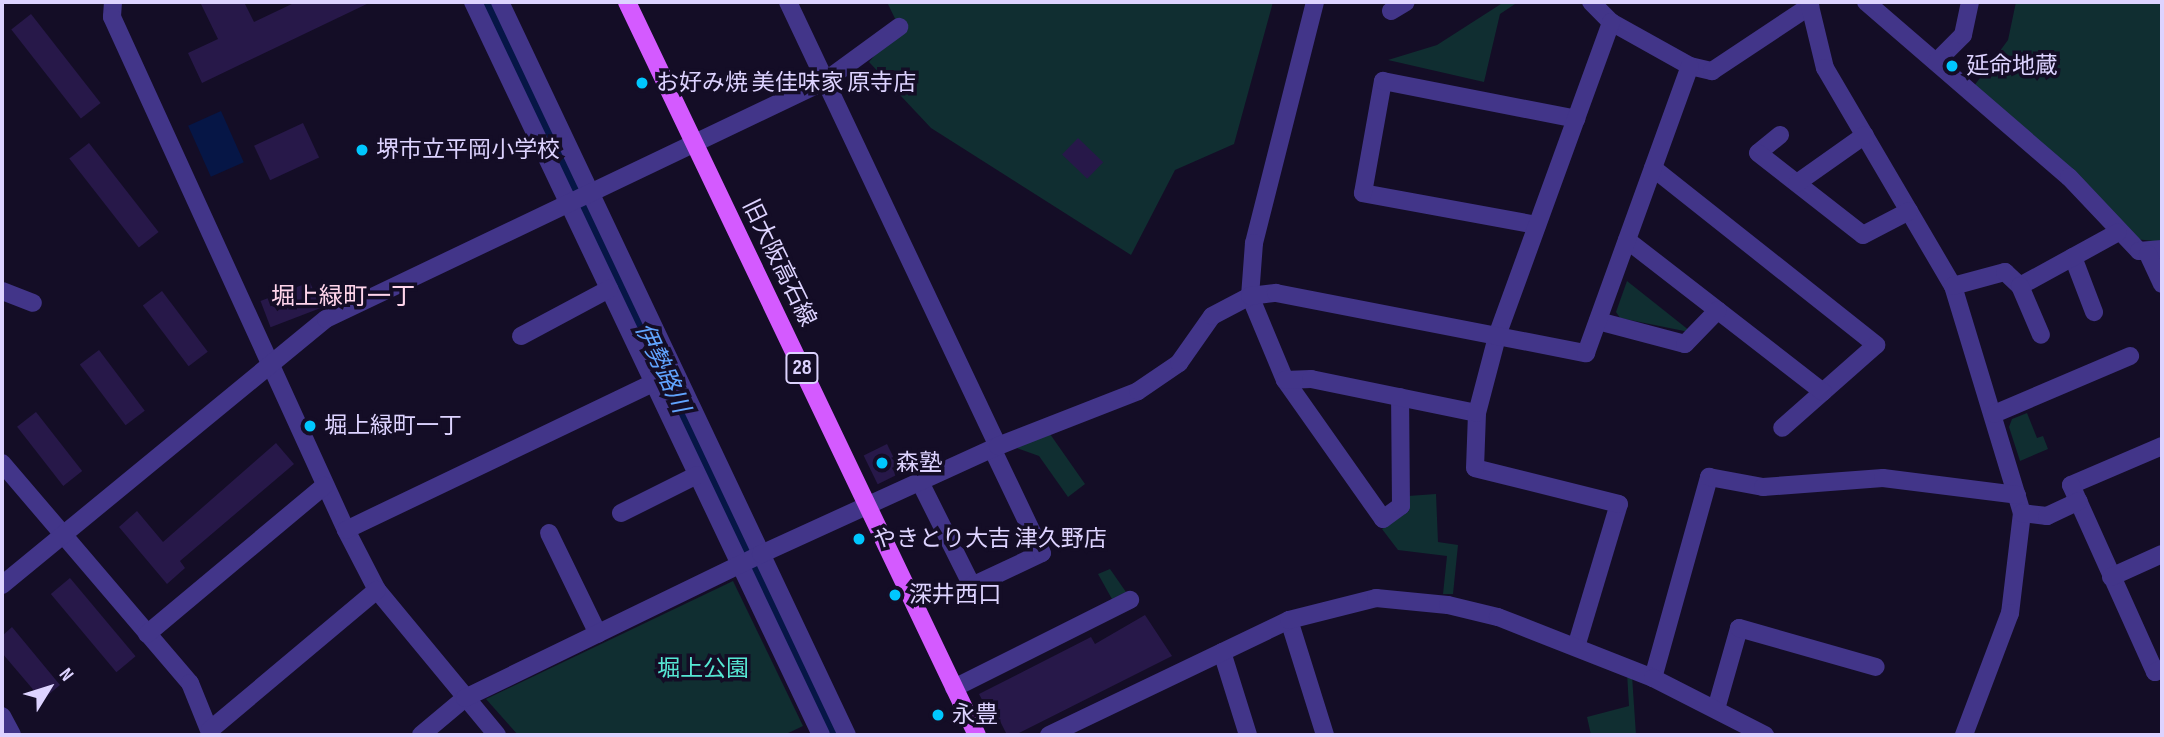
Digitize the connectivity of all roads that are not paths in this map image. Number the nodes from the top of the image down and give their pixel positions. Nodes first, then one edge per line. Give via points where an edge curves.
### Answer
1 (113, 2) edge
2 (473, 2) edge
3 (500, 2) edge
4 (627, 2) edge
5 (788, 2) edge
6 (1315, 2) edge
7 (1591, 2) edge
8 (1866, 2) edge
9 (1970, 2) edge
10 (1809, 4) edge
11 (1611, 22) junction
12 (899, 27) dead end
13 (1936, 62) junction
14 (1690, 66) junction
15 (825, 81) junction
16 (1576, 119) junction
17 (1780, 135) dead end
18 (1864, 135) junction
19 (692, 141) junction
20 (1653, 168) junction
21 (1797, 183) junction
22 (580, 197) junction
23 (1909, 211) junction
24 (1537, 225) junction
25 (2117, 233) junction
26 (1627, 240) junction
27 (2155, 251) edge
28 (2073, 257) junction
29 (2162, 284) edge
30 (1953, 286) junction
31 (2020, 286) junction
32 (609, 289) junction
33 (2, 291) edge
34 (1250, 296) junction
35 (33, 303) dead end
36 (1718, 310) junction
37 (2094, 312) dead end
38 (1598, 321) junction
39 (1498, 333) junction
40 (2041, 335) dead end
41 (522, 336) dead end
42 (2130, 356) dead end
43 (267, 363) junction
44 (1285, 380) junction
45 (653, 383) junction
46 (1823, 392) junction
47 (1400, 397) junction
48 (1477, 413) junction
49 (1994, 414) junction
50 (1782, 428) dead end
51 (2162, 446) edge
52 (995, 447) junction
53 (2, 463) edge
54 (697, 475) junction
55 (920, 482) junction
56 (324, 486) junction
57 (2079, 501) junction
58 (2020, 504) junction
59 (868, 505) junction
60 (621, 513) dead end
61 (346, 530) junction
62 (65, 533) junction
63 (549, 533) dead end
64 (2162, 554) edge
65 (761, 555) junction
66 (741, 565) junction
67 (2112, 577) junction
68 (2, 585) edge
69 (377, 590) junction
70 (1130, 600) dead end
71 (1289, 620) junction
72 (147, 634) junction
73 (598, 634) junction
74 (1576, 648) junction
75 (1222, 652) junction
76 (1876, 667) dead end
77 (2162, 669) edge
78 (1653, 678) junction
79 (954, 688) junction
80 (465, 698) junction
81 (1716, 709) junction
82 (2, 716) edge
83 (211, 733) edge
84 (817, 734) edge
85 (12, 735) edge
86 (421, 735) edge
87 (498, 735) edge
88 (846, 735) edge
89 (977, 735) edge
90 (1049, 735) edge
91 (1248, 735) edge
92 (1325, 735) edge
93 (1765, 735) edge
94 (1964, 735) edge

1 - 43 street via 112,17
2 - 22 street
3 - 22 street
4 - 19 main road, 旧大阪高石線 / 28
5 - 15 street
6 - 34 street via 1254,243
7 - 11 street
8 - 13 street
9 - 13 street via 1963,35
10 - 14 street via 1712,71
10 - 18 street via 1825,68
11 - 14 street
11 - 16 street
12 - 15 street
13 - 25 street via 2069,177
14 - 20 street
15 - 19 street
15 - 52 street
16 - 24 street
16 - 24 street via 1383,81 1363,192
17 - 21 street via 1758,153
18 - 21 street
18 - 23 street
19 - 22 street
19 - 59 main road, 旧大阪高石線 / 28
20 - 26 street
20 - 46 street via 1876,345
21 - 23 street via 1863,235
22 - 32 street
22 - 43 street via 326,319
22 - 65 street
23 - 30 street
24 - 39 street
25 - 27 street
25 - 28 street
26 - 36 street
26 - 38 street
27 - 29 street
28 - 31 street
28 - 37 street
30 - 31 street via 2005,272
30 - 49 street
31 - 40 street
32 - 41 street
32 - 45 street
33 - 35 street
34 - 39 street via 1276,293
34 - 44 street
34 - 52 street via 1212,316 1179,363 1138,391
36 - 38 street via 1685,344
36 - 46 street
38 - 39 street via 1586,353
39 - 48 street
42 - 49 street
43 - 56 street
43 - 62 street
44 - 47 street via 1311,379
44 - 47 street via 1383,519 1401,506
45 - 54 street
45 - 61 street
46 - 50 street
47 - 48 street
48 - 74 street via 1475,468 1619,504
49 - 58 street
51 - 57 street via 2071,485
52 - 55 street
52 - 55 street via 1042,553 972,586
53 - 62 street
54 - 60 street
54 - 66 street
55 - 59 street
56 - 61 street
56 - 72 street
57 - 58 street via 2048,516
57 - 67 street
58 - 78 street via 1883,478 1763,487 1709,477
58 - 94 street via 2010,613
59 - 65 street
59 - 79 main road, 旧大阪高石線 / 28
61 - 69 street
62 - 68 street
62 - 72 street
63 - 73 street
64 - 67 street
65 - 66 street
65 - 88 street
66 - 73 street
66 - 84 street
67 - 77 street via 2155,672
69 - 80 street
69 - 83 street
70 - 79 street
71 - 74 street via 1388,600 1448,605 1498,617
71 - 75 street
71 - 92 street
72 - 83 street via 190,683
73 - 80 street
74 - 78 street
75 - 90 street
75 - 91 street
76 - 81 street via 1739,628
78 - 81 street
79 - 89 main road, 旧大阪高石線 / 28
80 - 86 street
80 - 87 street
81 - 93 street
82 - 85 street

